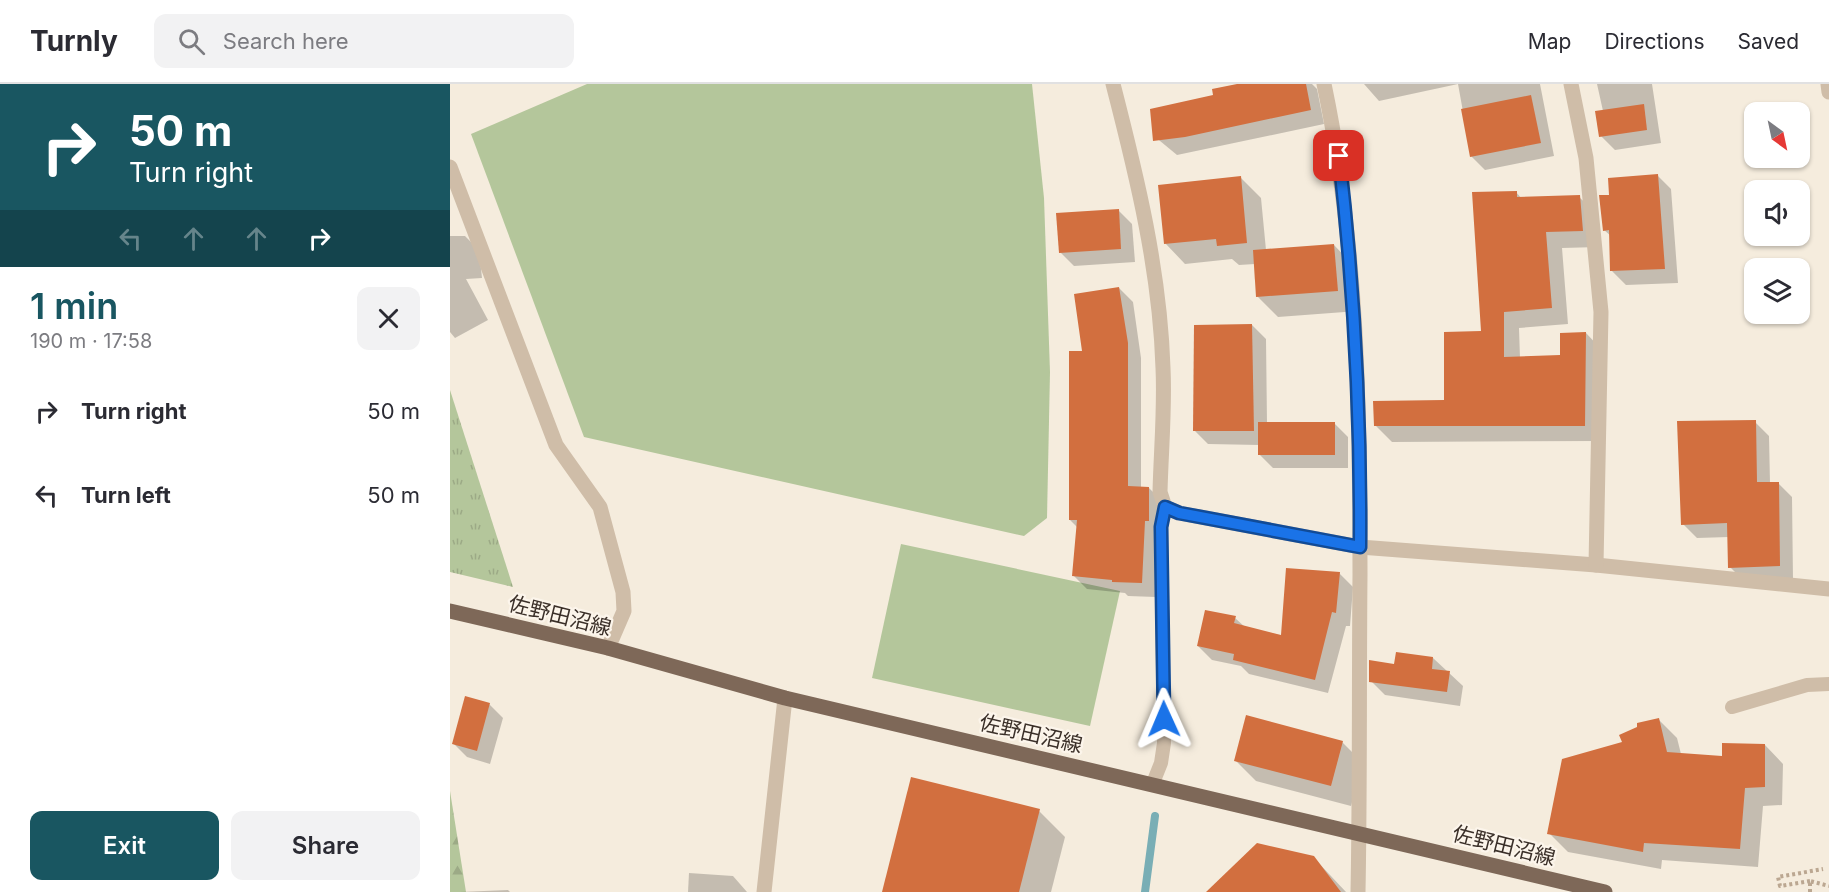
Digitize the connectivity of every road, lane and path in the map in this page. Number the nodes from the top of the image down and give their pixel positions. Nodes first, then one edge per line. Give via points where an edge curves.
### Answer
1 (1113, 84) edge
2 (1324, 84) edge
3 (1571, 84) edge
4 (1828, 84) edge
5 (1829, 92) edge
6 (450, 167) edge
7 (457, 205) edge
8 (1165, 507) junction
9 (1360, 547) junction
10 (1596, 565) junction
11 (1829, 589) edge
12 (450, 611) edge
13 (608, 648) junction
14 (1829, 684) edge
15 (785, 698) junction
16 (1732, 707) dead end
17 (1153, 783) junction
18 (1359, 832) junction
19 (1823, 869) dead end
20 (1810, 881) junction
21 (1829, 886) edge
22 (764, 892) edge
23 (1358, 892) edge
24 (1605, 892) edge
25 (1810, 892) edge

1 - 8 street via 1141,190 1154,268 1163,368 1160,492
2 - 9 street via 1349,234
3 - 10 street via 1586,158 1601,312
4 - 5 street
6 - 7 street
7 - 13 street via 556,445 600,507 623,592 624,612
8 - 9 street via 1179,513
8 - 17 lane via 1161,527 1164,743
9 - 10 street
9 - 18 street
10 - 11 street
12 - 13 main road, 佐野田沼線
13 - 15 main road, 佐野田沼線
14 - 16 lane via 1808,685
15 - 17 main road, 佐野田沼線
15 - 22 street
17 - 18 main road, 佐野田沼線
18 - 23 street
18 - 24 main road, 佐野田沼線
19 - 20 path via 1778,877 1780,886
20 - 21 path
20 - 25 path

